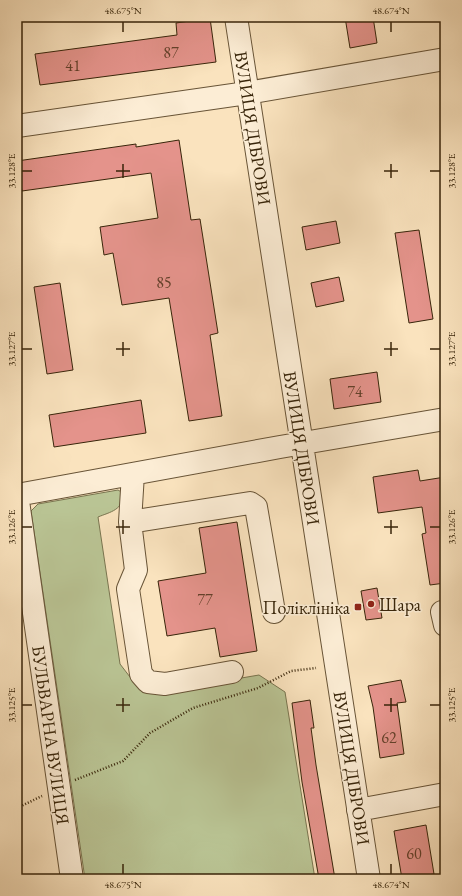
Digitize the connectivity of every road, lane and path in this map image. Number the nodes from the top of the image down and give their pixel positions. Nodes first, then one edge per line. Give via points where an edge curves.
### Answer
1 (236, 17) edge
2 (445, 59) edge
3 (247, 93) junction
4 (17, 126) edge
5 (445, 419) edge
6 (301, 444) junction
7 (133, 474) junction
8 (17, 495) edge
9 (130, 522) junction
10 (274, 612) dead end
11 (445, 612) edge
12 (445, 625) edge
13 (316, 668) dead end
14 (232, 672) dead end
15 (71, 782) dead end
16 (48, 794) dead end
17 (445, 794) edge
18 (17, 808) edge
19 (358, 810) junction
20 (72, 879) edge
21 (369, 879) edge

1 - 3 street, ВУЛИЦЯ ДІБРОВИ
2 - 3 street
3 - 4 street
3 - 6 street, ВУЛИЦЯ ДІБРОВИ
5 - 6 street
6 - 7 street
6 - 19 street, ВУЛИЦЯ ДІБРОВИ
7 - 8 street
7 - 9 street
8 - 20 street, БУЛЬВАРНА ВУЛИЦЯ
9 - 10 street via 250,503 256,507
9 - 14 street via 136,570 128,590 141,674 148,682 165,684
11 - 12 street via 442,612
13 - 15 path via 291,671 258,688 193,708 150,734 123,761
16 - 18 path
17 - 19 street
19 - 21 street, ВУЛИЦЯ ДІБРОВИ

